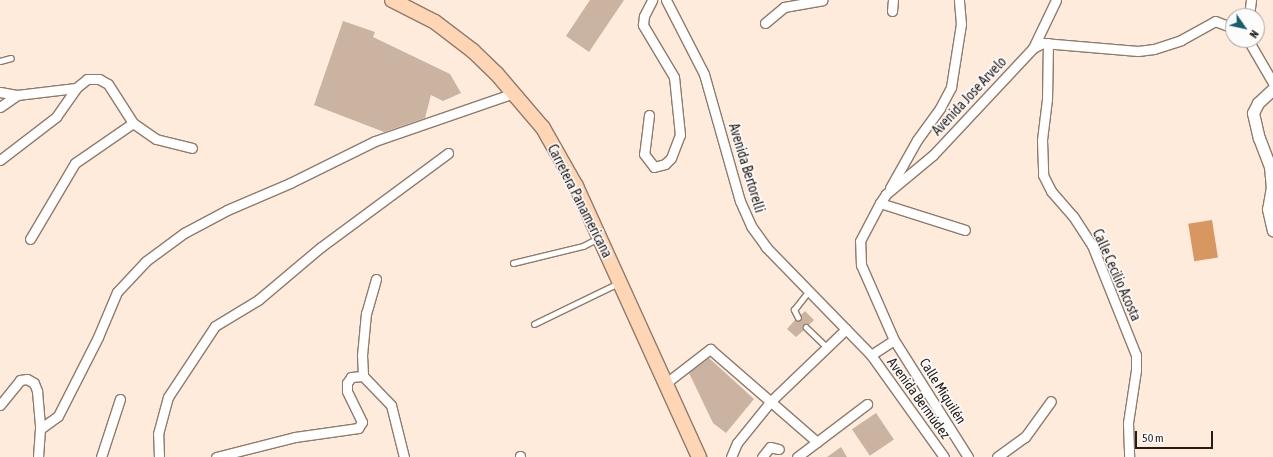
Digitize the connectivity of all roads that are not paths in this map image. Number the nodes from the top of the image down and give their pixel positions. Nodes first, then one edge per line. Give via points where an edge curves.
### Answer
1 (392, 0) edge
2 (652, 0) edge
3 (666, 0) edge
4 (822, 0) edge
5 (893, 0) edge
6 (959, 0) edge
7 (1056, 0) edge
8 (892, 11) dead end
9 (765, 23) dead end
10 (1225, 25) edge
11 (1048, 43) junction
12 (1033, 48) junction
13 (1253, 48) edge
14 (11, 58) dead end
15 (0, 61) edge
16 (1273, 83) edge
17 (76, 88) junction
18 (1273, 89) edge
19 (0, 92) edge
20 (514, 93) junction
21 (17, 95) junction
22 (0, 107) edge
23 (649, 115) dead end
24 (133, 124) junction
25 (192, 148) dead end
26 (448, 153) dead end
27 (0, 160) edge
28 (886, 194) junction
29 (880, 203) junction
30 (965, 230) dead end
31 (1273, 230) edge
32 (600, 237) junction
33 (30, 238) dead end
34 (513, 263) dead end
35 (376, 279) dead end
36 (620, 282) junction
37 (808, 292) junction
38 (798, 318) dead end
39 (534, 324) dead end
40 (806, 327) dead end
41 (846, 329) junction
42 (894, 340) junction
43 (827, 347) junction
44 (871, 355) junction
45 (363, 376) junction
46 (666, 382) junction
47 (120, 400) dead end
48 (771, 401) junction
49 (1051, 401) dead end
50 (867, 404) dead end
51 (0, 405) edge
52 (40, 429) junction
53 (817, 442) junction
54 (779, 449) dead end
55 (38, 457) edge
56 (101, 457) edge
57 (159, 457) edge
58 (216, 457) edge
59 (404, 457) edge
60 (699, 457) edge
61 (731, 457) edge
62 (762, 457) edge
63 (798, 457) edge
64 (944, 457) edge
65 (968, 457) edge
66 (997, 457) edge
67 (1129, 457) edge

1 - 20 main road, Carretera Panamericana via 435,22 473,51
2 - 23 street via 644,16 643,25 674,77 680,135 671,158 665,164 654,167 644,154
3 - 37 street, Avenida Bertorelli via 704,74 740,201 751,226 766,247
4 - 9 street via 784,7
5 - 8 street
6 - 28 street via 961,24 950,87 940,108 917,140
7 - 12 street
10 - 11 street, Avenida Jose Arvelo via 1214,21 1181,40 1154,49 1125,50
11 - 12 street, Avenida Jose Arvelo
11 - 67 street, Calle Cecilio Acosta via 1047,99 1042,140 1043,175 1051,191 1073,216 1092,245 1136,355 1128,423
12 - 28 street, Avenida Jose Arvelo via 933,155
13 - 16 street
14 - 15 lane
17 - 21 street via 48,89
17 - 24 street via 87,79 99,79 108,84
17 - 27 street via 56,117
18 - 31 street via 1258,103 1254,113 1259,138 1270,166 1272,187 1268,209
19 - 21 street
20 - 32 main road, Carretera Panamericana via 543,128 576,186
20 - 52 street via 375,142 184,232 146,260 117,292 64,407 58,416
21 - 22 street
24 - 25 street via 156,139
24 - 33 street via 75,163
26 - 57 street via 321,246 258,300 215,326 168,397 158,434
28 - 29 street, Avenida Jose Arvelo
29 - 30 street
29 - 42 street, Avenida Jose Arvelo via 862,234 861,265
32 - 34 lane via 583,246
32 - 36 main road, Carretera Panamericana
35 - 45 street via 366,313
36 - 39 lane
36 - 46 main road, Carretera Panamericana
37 - 38 lane via 794,310
37 - 41 street, Avenida Bertorelli
40 - 43 lane
41 - 43 street
41 - 44 street, Avenida Bertorelli
42 - 44 street
42 - 65 street, Calle Miquilén
43 - 48 street
44 - 64 street, Avenida Bermúdez
45 - 58 street via 351,377 347,383 347,391 362,422 358,428 295,437
45 - 59 street via 391,405
46 - 48 street via 710,349
46 - 60 main road, Carretera Panamericana
47 - 56 street
48 - 53 street
48 - 61 street via 737,443
49 - 66 street via 1025,437
50 - 53 street
51 - 52 street via 20,380 27,379 34,383
52 - 55 street
53 - 63 street
54 - 62 street via 770,447

